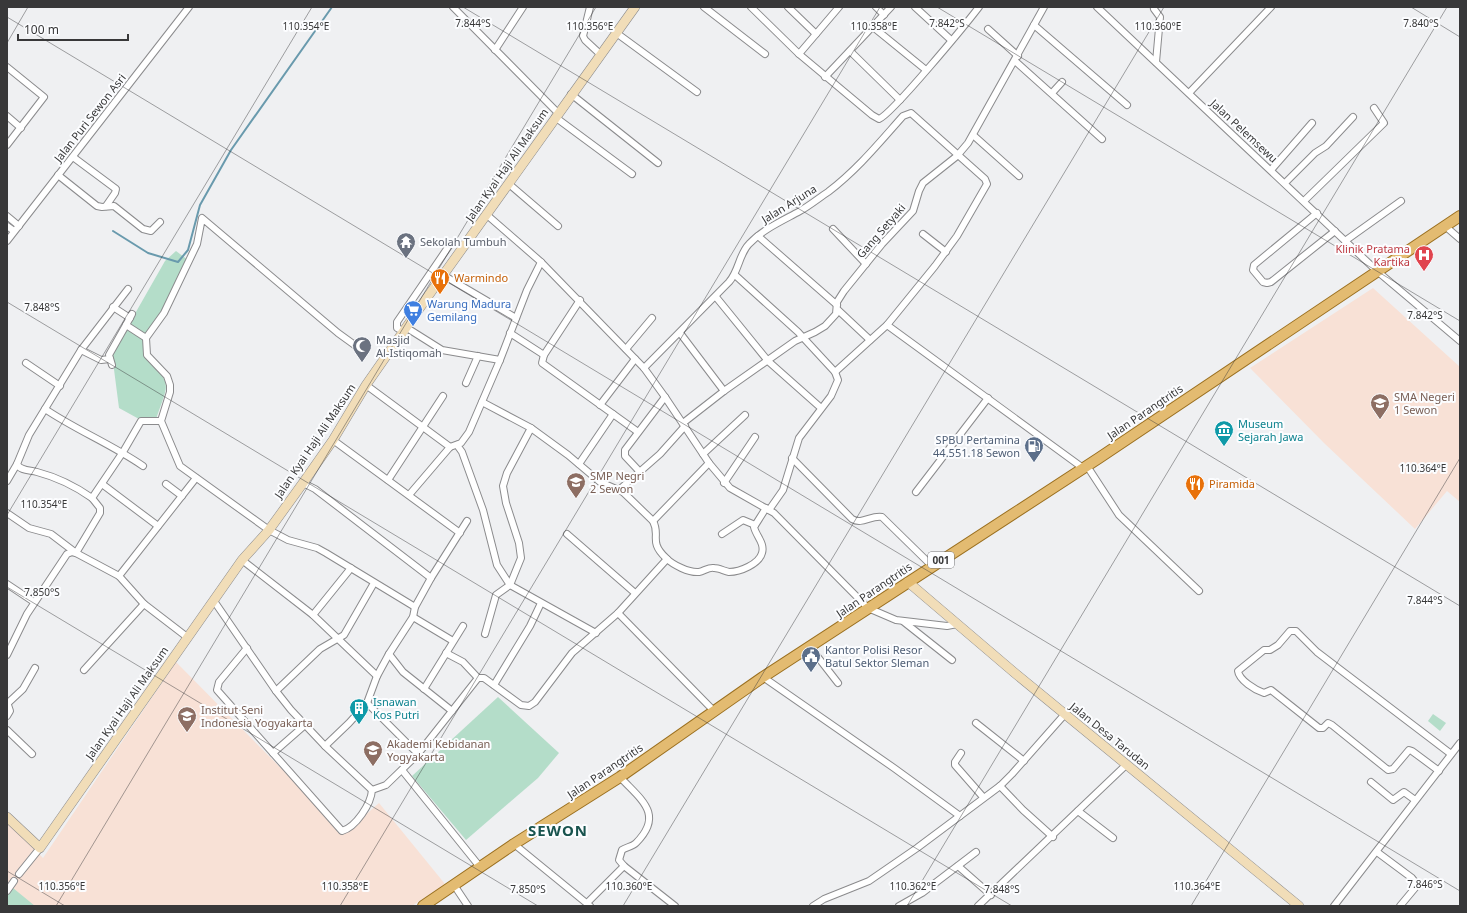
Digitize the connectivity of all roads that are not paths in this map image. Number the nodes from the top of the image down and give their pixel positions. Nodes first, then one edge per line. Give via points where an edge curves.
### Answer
1 (189, 7) edge
2 (454, 7) edge
3 (523, 7) edge
4 (590, 7) edge
5 (635, 7) edge
6 (704, 7) edge
7 (751, 7) edge
8 (788, 7) edge
9 (876, 7) edge
10 (891, 7) edge
11 (915, 7) edge
12 (969, 7) edge
13 (1044, 7) edge
14 (1097, 7) edge
15 (1271, 7) edge
16 (836, 8) edge
17 (1154, 9) dead end
18 (977, 10) edge
19 (884, 15) junction
20 (1034, 25) junction
21 (873, 26) junction
22 (988, 29) dead end
23 (615, 32) junction
24 (816, 34) junction
25 (951, 40) junction
26 (495, 50) junction
27 (850, 51) junction
28 (600, 54) junction
29 (765, 54) dead end
30 (799, 54) junction
31 (1017, 58) junction
32 (1156, 62) junction
33 (7, 67) edge
34 (926, 70) junction
35 (825, 77) junction
36 (1062, 82) dead end
37 (697, 92) dead end
38 (1052, 93) junction
39 (1189, 93) junction
40 (571, 94) junction
41 (900, 100) junction
42 (1127, 105) dead end
43 (1374, 108) dead end
44 (557, 115) junction
45 (7, 116) edge
46 (1354, 117) dead end
47 (1312, 123) dead end
48 (21, 128) junction
49 (972, 135) junction
50 (1102, 139) dead end
51 (7, 145) edge
52 (957, 156) junction
53 (73, 157) junction
54 (658, 163) dead end
55 (1271, 170) junction
56 (632, 174) dead end
57 (58, 175) junction
58 (1019, 176) dead end
59 (1285, 183) junction
60 (509, 184) junction
61 (1304, 201) junction
62 (1402, 201) dead end
63 (106, 206) junction
64 (1317, 213) junction
65 (487, 215) junction
66 (7, 216) edge
67 (1460, 216) edge
68 (160, 222) dead end
69 (7, 226) edge
70 (19, 226) junction
71 (558, 226) dead end
72 (1445, 226) junction
73 (833, 229) dead end
74 (14, 231) junction
75 (1335, 231) junction
76 (923, 234) dead end
77 (758, 236) junction
78 (1460, 239) edge
79 (7, 241) edge
80 (1345, 241) junction
81 (451, 244) dead end
82 (946, 252) junction
83 (541, 262) junction
84 (866, 264) junction
85 (1377, 271) junction
86 (443, 275) junction
87 (735, 275) junction
88 (128, 289) dead end
89 (416, 292) junction
90 (716, 297) junction
91 (426, 299) junction
92 (580, 300) junction
93 (113, 307) junction
94 (838, 307) junction
95 (516, 318) junction
96 (652, 318) dead end
97 (887, 325) junction
98 (126, 326) junction
99 (406, 330) junction
100 (680, 332) junction
101 (510, 333) junction
102 (802, 337) junction
103 (146, 338) junction
104 (870, 340) junction
105 (1460, 341) edge
106 (356, 346) dead end
107 (626, 349) junction
108 (82, 350) junction
109 (544, 355) junction
110 (478, 356) junction
111 (635, 359) junction
112 (500, 360) junction
113 (768, 362) junction
114 (26, 363) dead end
115 (644, 368) junction
116 (835, 372) junction
117 (466, 383) dead end
118 (366, 385) junction
119 (60, 386) junction
120 (724, 392) junction
121 (443, 396) dead end
122 (666, 397) junction
123 (988, 398) junction
124 (482, 402) junction
125 (600, 405) junction
126 (821, 408) junction
127 (45, 409) junction
128 (613, 414) junction
129 (745, 415) dead end
130 (161, 421) junction
131 (684, 425) junction
132 (422, 428) junction
133 (531, 428) junction
134 (638, 432) junction
135 (755, 437) dead end
136 (333, 440) junction
137 (458, 445) junction
138 (450, 447) junction
139 (123, 452) junction
140 (703, 454) junction
141 (792, 458) junction
142 (709, 463) junction
143 (17, 464) junction
144 (579, 464) junction
145 (143, 466) dead end
146 (1085, 467) junction
147 (640, 472) junction
148 (196, 478) junction
149 (388, 480) junction
150 (7, 481) edge
151 (302, 483) junction
152 (724, 483) junction
153 (102, 484) junction
154 (166, 484) dead end
155 (619, 490) junction
156 (916, 492) dead end
157 (409, 495) junction
158 (182, 496) junction
159 (92, 498) junction
160 (768, 509) junction
161 (7, 513) edge
162 (467, 521) dead end
163 (653, 521) junction
164 (755, 525) junction
165 (158, 526) junction
166 (269, 530) junction
167 (460, 533) junction
168 (567, 534) dead end
169 (722, 534) dead end
170 (76, 552) junction
171 (667, 559) junction
172 (242, 560) junction
173 (932, 566) junction
174 (350, 568) junction
175 (119, 576) junction
176 (432, 578) junction
177 (374, 582) junction
178 (908, 582) junction
179 (7, 584) edge
180 (510, 585) junction
181 (1199, 591) dead end
182 (635, 593) junction
183 (214, 601) junction
184 (34, 602) junction
185 (541, 603) junction
186 (144, 604) junction
187 (416, 607) junction
188 (868, 608) junction
189 (618, 613) junction
190 (313, 615) junction
191 (413, 617) junction
192 (902, 621) junction
193 (957, 624) junction
194 (463, 626) dead end
195 (596, 633) junction
196 (485, 634) dead end
197 (187, 637) junction
198 (338, 640) junction
199 (453, 641) junction
200 (10, 642) edge
201 (810, 647) junction
202 (247, 648) junction
203 (446, 653) junction
204 (389, 654) junction
205 (7, 655) edge
206 (952, 660) dead end
207 (35, 668) dead end
208 (84, 670) dead end
209 (377, 676) junction
210 (478, 678) junction
211 (762, 678) junction
212 (838, 683) dead end
213 (494, 685) junction
214 (424, 689) junction
215 (276, 691) junction
216 (7, 702) edge
217 (367, 703) junction
218 (713, 710) junction
219 (452, 711) junction
220 (1065, 714) junction
221 (7, 716) edge
222 (976, 723) dead end
223 (305, 725) junction
224 (7, 730) edge
225 (1460, 743) edge
226 (325, 746) junction
227 (273, 753) junction
228 (961, 753) dead end
229 (32, 754) dead end
230 (418, 754) junction
231 (1451, 754) junction
232 (1024, 761) junction
233 (1127, 764) junction
234 (402, 770) junction
235 (1439, 771) junction
236 (620, 777) junction
237 (1371, 782) dead end
238 (1000, 786) junction
239 (372, 790) junction
240 (983, 797) junction
241 (1415, 800) junction
242 (1078, 811) junction
243 (7, 816) edge
244 (960, 816) junction
245 (1053, 836) junction
246 (1113, 838) dead end
247 (514, 844) junction
248 (40, 848) junction
249 (976, 852) dead end
250 (1377, 852) junction
251 (624, 866) junction
252 (958, 866) junction
253 (480, 867) junction
254 (19, 874) dead end
255 (14, 881) dead end
256 (454, 885) junction
257 (7, 891) edge
258 (991, 895) junction
259 (589, 905) edge
260 (673, 905) edge
261 (423, 906) edge
262 (468, 906) edge
263 (813, 906) edge
264 (899, 906) edge
265 (978, 906) edge
266 (1300, 906) edge
267 (1334, 906) edge
268 (1400, 906) edge

1 - 53 street, Jalan Puri Sewon Asri
2 - 26 street
3 - 26 street
4 - 28 street via 584,36
5 - 23 street, Jalan Kyai Haji Ali Maksum
6 - 29 street
7 - 30 street
8 - 24 street
9 - 19 street
10 - 19 street
11 - 25 street
12 - 18 street
13 - 20 street, Gang Setyaki
14 - 32 street, Jalan Pelemsewu
15 - 39 street
16 - 24 street
17 - 32 street via 1160,17
18 - 25 street
19 - 21 street
20 - 31 street, Gang Setyaki
20 - 42 street
21 - 27 street
21 - 34 street
22 - 31 street
23 - 28 street, Jalan Kyai Haji Ali Maksum
23 - 37 street
24 - 30 street
25 - 34 street
26 - 44 street
27 - 35 street
27 - 41 street
28 - 40 street, Jalan Kyai Haji Ali Maksum
30 - 35 street
31 - 38 street
31 - 49 street, Gang Setyaki
32 - 39 street, Jalan Pelemsewu
33 - 48 street via 44,96
34 - 41 street
35 - 41 street via 877,118 885,116
36 - 38 street
38 - 50 street
39 - 55 street, Jalan Pelemsewu
40 - 44 street, Jalan Kyai Haji Ali Maksum
40 - 54 street
43 - 61 street via 1384,123
44 - 56 street
44 - 60 street, Jalan Kyai Haji Ali Maksum
45 - 48 street
46 - 59 street
47 - 55 street
48 - 51 street
49 - 52 street, Gang Setyaki
49 - 58 street
52 - 77 street, Jalan Arjuna via 916,116 907,113 843,180 803,209
52 - 82 street via 985,179 987,184
52 - 84 street, Gang Setyaki via 923,183 913,211
53 - 57 street, Jalan Puri Sewon Asri
53 - 63 street via 116,189
55 - 59 street, Jalan Pelemsewu
57 - 63 street via 96,206
57 - 70 street, Jalan Puri Sewon Asri
59 - 61 street, Jalan Pelemsewu
60 - 65 street, Jalan Kyai Haji Ali Maksum
60 - 71 street
61 - 64 street, Jalan Pelemsewu
62 - 80 street
63 - 68 street via 114,206 147,231
64 - 75 street, Jalan Pelemsewu
64 - 75 street via 1254,265 1253,270 1263,282 1271,282
65 - 83 street
65 - 86 street, Jalan Kyai Haji Ali Maksum
66 - 70 street
67 - 72 main road, Jalan Parangtritis / 001
69 - 74 street
70 - 74 street, Jalan Puri Sewon Asri
72 - 78 street
72 - 85 main road, Jalan Parangtritis / 001
73 - 84 street
74 - 79 street, Jalan Puri Sewon Asri
75 - 80 street, Jalan Pelemsewu
76 - 82 street
77 - 87 street, Jalan Arjuna via 745,249
77 - 94 street
80 - 85 street, Jalan Pelemsewu
81 - 89 street
82 - 97 street
83 - 92 street
83 - 95 street via 526,290
84 - 94 street, Gang Setyaki via 841,295
85 - 105 street, Jalan Pelemsewu
85 - 146 main road, Jalan Parangtritis / 001
86 - 91 street, Jalan Kyai Haji Ali Maksum
86 - 95 street
87 - 90 street, Jalan Arjuna
87 - 102 street
88 - 93 street
89 - 91 street
89 - 99 street via 396,324 398,328
90 - 100 street, Jalan Arjuna
90 - 113 street
91 - 99 street, Jalan Kyai Haji Ali Maksum
92 - 107 street
92 - 109 street
93 - 98 street via 131,316
93 - 108 street
94 - 102 street, Gang Setyaki via 836,314 820,329
94 - 104 street
95 - 101 street
96 - 107 street
97 - 104 street
97 - 123 street
98 - 103 street
98 - 108 street via 109,361 96,358
99 - 110 street via 442,350
99 - 118 street, Jalan Kyai Haji Ali Maksum
100 - 115 street, Jalan Arjuna
100 - 120 street
101 - 109 street
101 - 112 street
102 - 113 street, Gang Setyaki
102 - 116 street
103 - 106 street via 164,313 197,244 202,218
103 - 130 street via 147,356 167,376 170,385
104 - 116 street
107 - 111 street
108 - 119 street
109 - 125 street via 543,365
110 - 112 street
110 - 117 street
111 - 115 street
111 - 125 street
112 - 124 street
113 - 120 street, Gang Setyaki
113 - 126 street
114 - 119 street
115 - 122 street
116 - 126 street via 837,387
118 - 132 street
118 - 136 street, Jalan Kyai Haji Ali Maksum
119 - 127 street
120 - 131 street, Gang Setyaki
121 - 132 street
122 - 131 street
122 - 134 street
123 - 146 street
123 - 156 street
124 - 133 street
124 - 137 street via 469,432
125 - 128 street
126 - 141 street via 800,438
127 - 139 street
127 - 143 street via 29,435
128 - 134 street
128 - 144 street
129 - 140 street
130 - 139 street via 141,421
130 - 148 street via 180,466
131 - 140 street
131 - 147 street, Gang Setyaki via 660,454
132 - 138 street
132 - 149 street
133 - 144 street
133 - 180 street via 503,486 521,551 520,565
134 - 147 street via 624,452
135 - 152 street
136 - 149 street
136 - 151 street, Jalan Kyai Haji Ali Maksum
137 - 138 street
137 - 180 street via 483,510 497,565
138 - 157 street
139 - 145 street
139 - 153 street
140 - 142 street
141 - 160 street via 783,490
141 - 173 street via 852,519 858,522 882,517
142 - 152 street
142 - 163 street
143 - 150 street
143 - 159 street via 21,468 70,484
144 - 155 street via 600,482
146 - 173 main road, Jalan Parangtritis / 001
146 - 181 street via 1119,514
147 - 155 street, Gang Setyaki
148 - 158 street
148 - 166 street
149 - 157 street
151 - 166 street, Jalan Kyai Haji Ali Maksum
151 - 176 street via 315,489
152 - 160 street via 740,495
153 - 159 street
153 - 165 street
154 - 158 street
155 - 163 street
157 - 167 street
158 - 165 street
159 - 170 street via 100,508 100,513
160 - 164 street
160 - 188 street via 786,523
161 - 170 street via 29,528 51,534
162 - 167 street
163 - 171 street via 655,543
164 - 169 street via 743,520
164 - 171 street via 754,529 763,546 763,552 756,561 741,570 730,572 714,568 696,572
165 - 175 street
166 - 172 street, Jalan Kyai Haji Ali Maksum
166 - 174 street via 288,540 317,548
167 - 176 street
168 - 182 street
170 - 175 street
170 - 184 street via 65,556
171 - 182 street
172 - 183 street, Jalan Kyai Haji Ali Maksum
172 - 190 street
173 - 178 main road, Jalan Parangtritis / 001
174 - 177 street
174 - 190 street
175 - 186 street
176 - 187 street
177 - 187 street
177 - 198 street via 344,635
178 - 188 main road, Jalan Parangtritis / 001
178 - 193 street, Jalan Desa Tarudan
179 - 184 street
180 - 185 street
180 - 196 street via 496,595
182 - 189 street
183 - 197 street, Jalan Kyai Haji Ali Maksum
183 - 202 street
184 - 200 street
185 - 195 street
185 - 213 street
186 - 197 street
186 - 208 street
187 - 191 street
188 - 192 street
188 - 201 main road, Jalan Parangtritis / 001
189 - 195 street
189 - 218 street
190 - 198 street
191 - 199 street
191 - 204 street
192 - 193 street via 947,626
192 - 206 street
193 - 220 street, Jalan Desa Tarudan
194 - 199 street
195 - 213 street via 572,653 535,702 529,706 521,705
197 - 248 street, Jalan Kyai Haji Ali Maksum
198 - 209 street
198 - 215 street via 320,649
199 - 203 street
200 - 205 street
201 - 211 main road, Jalan Parangtritis / 001
201 - 212 street
202 - 215 street
202 - 227 street via 216,687 228,704
203 - 210 street via 462,662
203 - 214 street
204 - 209 street
204 - 214 street via 398,667
207 - 216 street via 23,689
209 - 217 street
210 - 213 street via 484,678
210 - 219 street
211 - 218 main road, Jalan Parangtritis / 001
211 - 244 street
214 - 219 street
215 - 223 street
216 - 221 street via 10,711
217 - 226 street
217 - 230 street
218 - 236 main road, Jalan Parangtritis / 001
219 - 230 street
220 - 232 street
220 - 233 street, Jalan Desa Tarudan
222 - 232 street
223 - 226 street
223 - 227 street
224 - 229 street
225 - 231 street
226 - 239 street
227 - 239 street via 342,830 351,825 366,808
228 - 240 street via 955,765
230 - 234 street
231 - 235 street
231 - 235 street via 1317,652 1296,631 1290,631 1278,645 1270,650 1264,650 1238,671 1257,691 1264,693 1271,690 1320,728 1328,723 1332,725 1388,770 1393,769 1407,752 1412,750
232 - 238 street
233 - 242 street
233 - 266 street, Jalan Desa Tarudan
234 - 239 street via 382,788
234 - 253 street
235 - 241 street
236 - 247 main road, Jalan Parangtritis / 001
236 - 251 street via 644,803 650,816 648,826 636,842 621,852 619,859
237 - 241 street via 1393,800 1404,792
238 - 240 street
238 - 245 street
240 - 244 street
241 - 250 street
242 - 245 street
242 - 246 street
243 - 248 street
244 - 263 street via 869,881
245 - 258 street
247 - 253 main road, Jalan Parangtritis / 001
247 - 259 street
248 - 254 street
249 - 252 street
250 - 267 street
250 - 268 street via 1416,883 1415,888
251 - 259 street
251 - 260 street
252 - 258 street
252 - 264 street via 922,893
253 - 256 main road, Jalan Parangtritis / 001
255 - 257 street
256 - 261 main road, Jalan Parangtritis / 001
256 - 262 street
258 - 265 street

